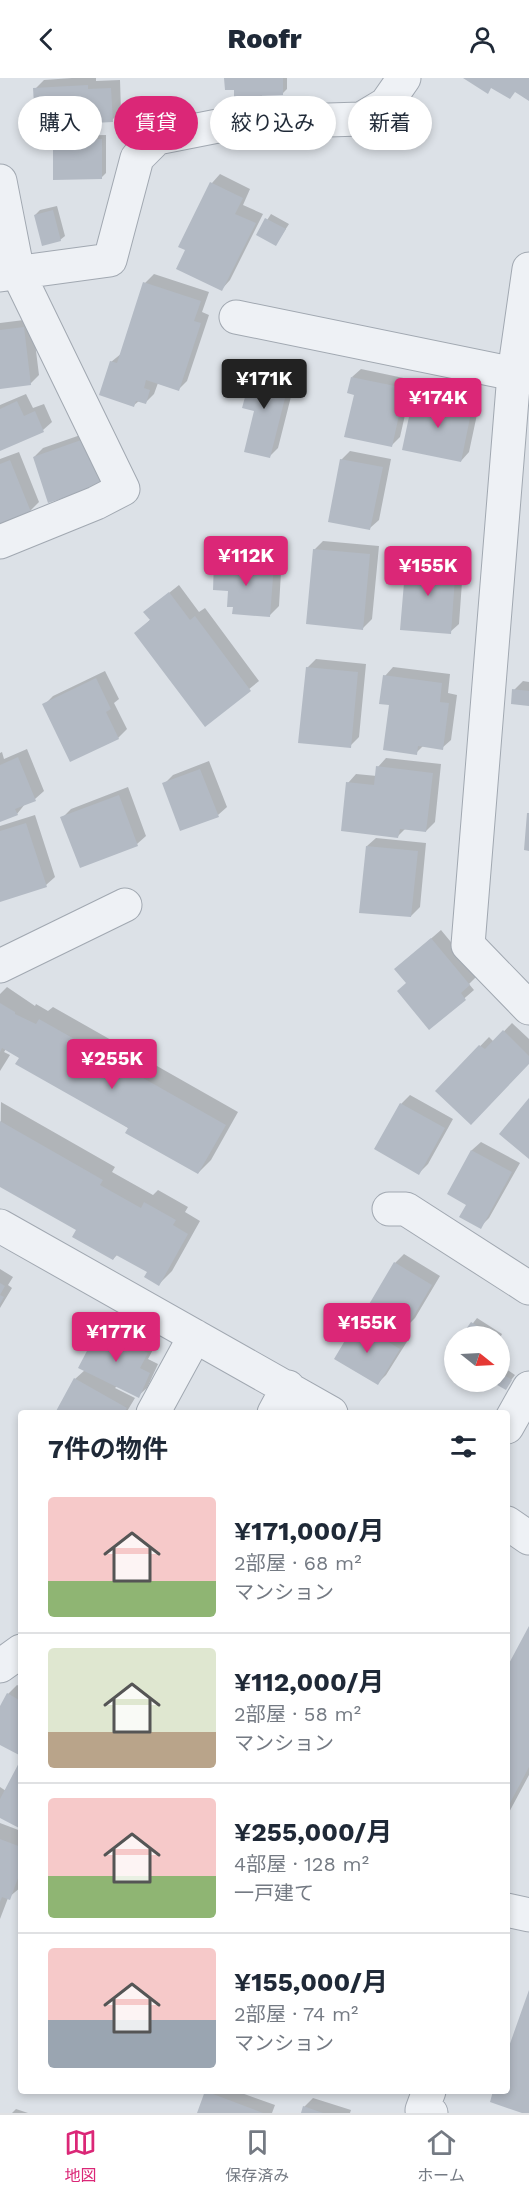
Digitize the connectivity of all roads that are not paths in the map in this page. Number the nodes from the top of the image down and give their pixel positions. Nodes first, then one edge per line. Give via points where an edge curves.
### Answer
1 (404, 78) edge
2 (0, 181) edge
3 (529, 268) edge
4 (9, 274) edge
5 (236, 316) dead end
6 (521, 376) edge
7 (0, 542) edge
8 (125, 905) dead end
9 (0, 966) edge
10 (529, 1008) edge
11 (389, 1209) dead end
12 (0, 1226) edge
13 (529, 1288) edge
14 (195, 1336) junction
15 (529, 1388) edge
16 (281, 1400) edge
17 (155, 1410) edge
18 (319, 1410) edge
19 (510, 1422) edge
20 (510, 1524) edge
21 (529, 1538) edge
22 (18, 1653) edge
23 (0, 1666) edge
24 (510, 1911) edge
25 (529, 1916) edge
26 (428, 2094) edge
27 (431, 2113) edge

1 - 4 street via 386,104 361,119 233,123 157,138 137,158 110,260
2 - 4 street
3 - 6 street
4 - 7 street via 123,489
5 - 6 street
6 - 10 street via 468,945
8 - 9 street
11 - 13 street via 406,1209
12 - 14 street
14 - 16 street
14 - 17 street
15 - 19 street
16 - 18 street
20 - 21 street
22 - 23 street
24 - 25 street
26 - 27 street via 422,2110

